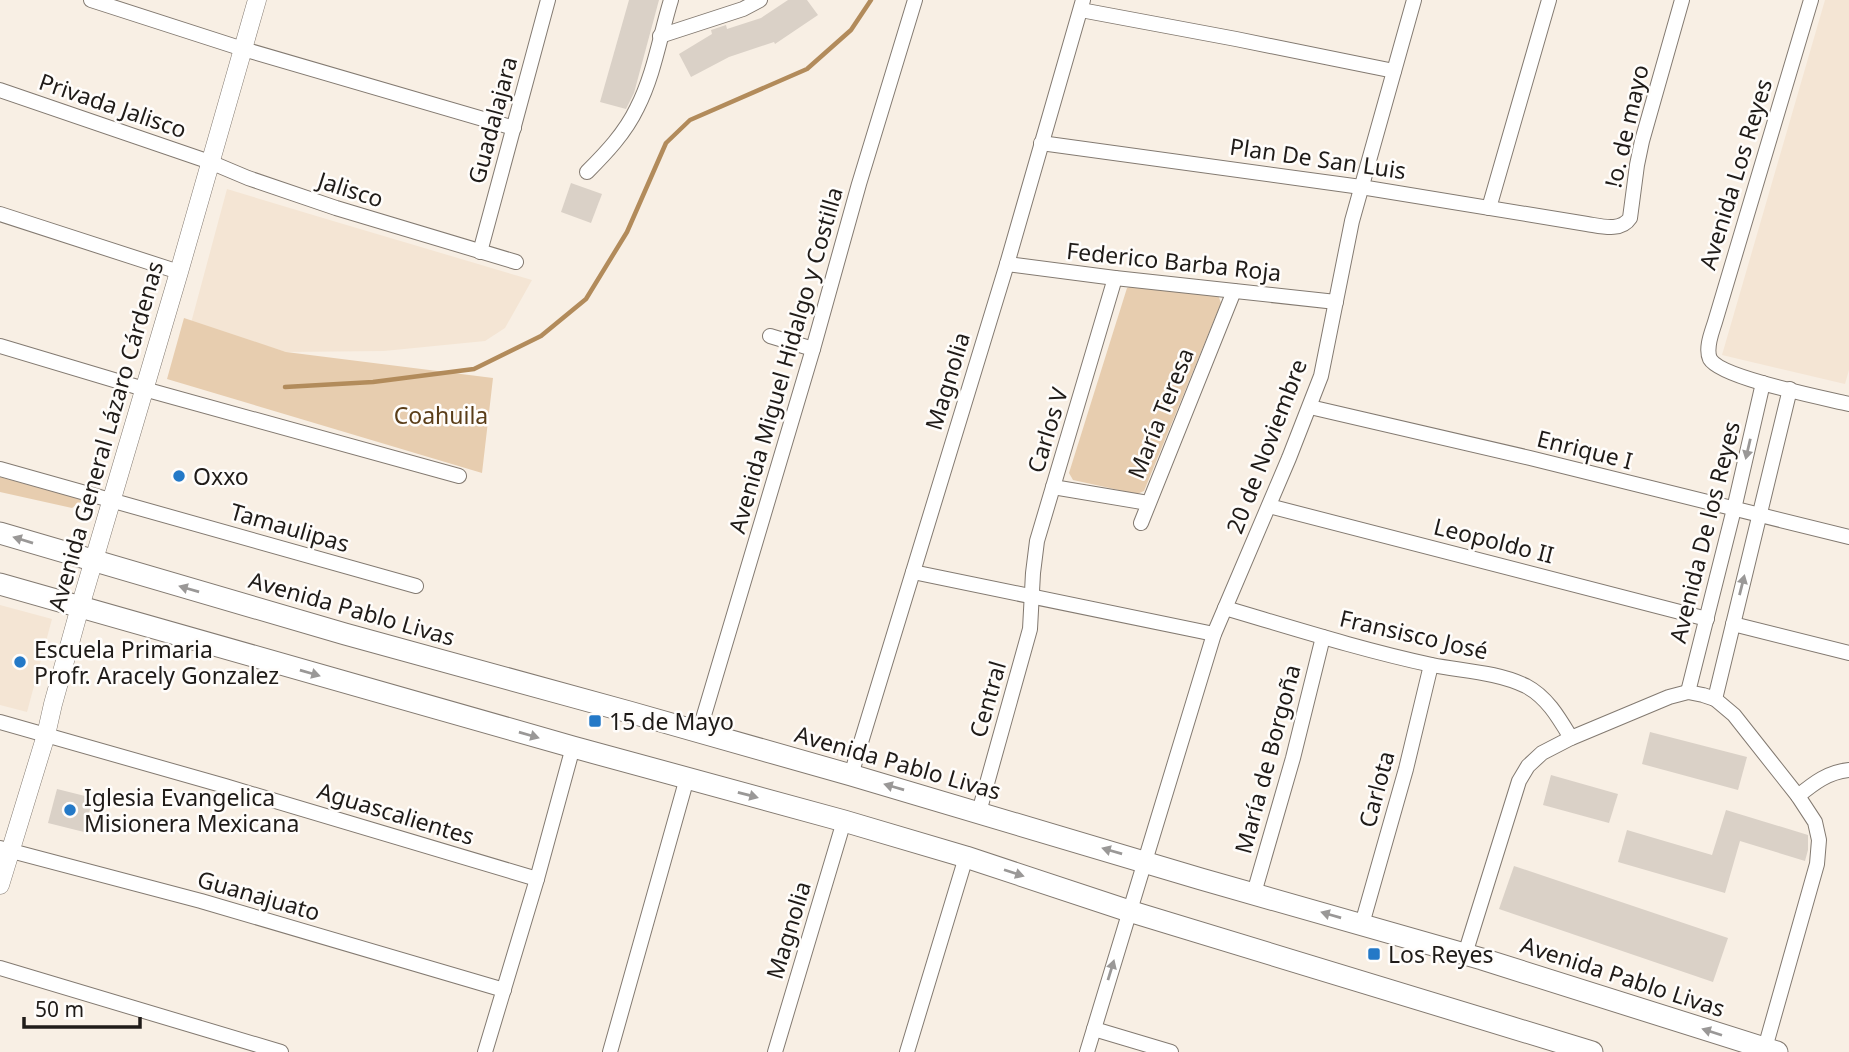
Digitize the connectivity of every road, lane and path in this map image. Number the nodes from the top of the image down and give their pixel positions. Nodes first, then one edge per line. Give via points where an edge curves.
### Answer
1 (91, 0) edge
2 (257, 0) edge
3 (548, 0) edge
4 (671, 0) edge
5 (760, 0) edge
6 (915, 0) edge
7 (1414, 0) edge
8 (1549, 0) edge
9 (1682, 0) edge
10 (1811, 0) edge
11 (1082, 5) edge
12 (660, 36) junction
13 (243, 49) junction
14 (1394, 71) junction
15 (0, 90) edge
16 (514, 128) junction
17 (1041, 143) junction
18 (211, 162) junction
19 (587, 172) dead end
20 (1361, 187) junction
21 (1489, 208) junction
22 (0, 214) edge
23 (1587, 224) joint
24 (480, 252) junction
25 (516, 262) dead end
26 (1007, 264) junction
27 (179, 272) junction
28 (1115, 278) junction
29 (1234, 291) junction
30 (1336, 302) junction
31 (770, 336) dead end
32 (0, 346) edge
33 (813, 349) junction
34 (1763, 383) junction
35 (144, 389) junction
36 (1790, 389) junction
37 (1849, 404) edge
38 (1310, 407) junction
39 (0, 469) edge
40 (459, 475) dead end
41 (1053, 487) junction
42 (111, 501) junction
43 (1148, 503) junction
44 (1269, 506) junction
45 (1734, 509) junction
46 (1760, 515) junction
47 (1141, 523) dead end
48 (0, 533) edge
49 (1849, 537) edge
50 (93, 561) junction
51 (913, 572) junction
52 (0, 584) edge
53 (416, 586) dead end
54 (1032, 596) junction
55 (80, 607) junction
56 (1225, 608) junction
57 (1707, 620) junction
58 (1733, 624) junction
59 (1214, 634) junction
60 (1323, 637) junction
61 (1849, 653) edge
62 (1432, 665) junction
63 (1688, 692) junction
64 (1715, 699) junction
65 (0, 722) edge
66 (699, 732) junction
67 (46, 735) junction
68 (1571, 738) junction
69 (573, 747) junction
70 (1849, 770) edge
71 (851, 775) junction
72 (687, 778) junction
73 (1798, 796) junction
74 (979, 812) junction
75 (844, 821) junction
76 (5, 850) edge
77 (966, 857) junction
78 (1144, 860) junction
79 (537, 878) junction
80 (0, 885) edge
81 (1254, 893) junction
82 (1129, 911) junction
83 (1362, 924) junction
84 (1465, 954) junction
85 (0, 968) edge
86 (504, 990) junction
87 (1094, 1029) junction
88 (1771, 1050) edge
89 (281, 1052) edge
90 (485, 1052) edge
91 (610, 1052) edge
92 (775, 1052) edge
93 (907, 1052) edge
94 (1087, 1052) edge
95 (1171, 1052) edge
96 (1592, 1052) edge

1 - 13 street
2 - 13 street, Avenida General Lázaro Cárdenas
3 - 16 street, Guadalajara
4 - 12 street
5 - 12 street
6 - 33 street, Avenida Miguel Hidalgo y Costilla
7 - 14 street, 20 de Noviembre
8 - 21 street
9 - 23 street, !o. de mayo via 1642,141 1630,218 1620,226
10 - 34 street, Avenida Los Reyes via 1708,347 1712,362
11 - 14 street
11 - 17 street, Magnolia
12 - 19 street via 637,109 617,140
13 - 16 street
13 - 18 street, Avenida General Lázaro Cárdenas
14 - 20 street, 20 de Noviembre
15 - 18 street, Privada Jalisco
16 - 24 street, Guadalajara
17 - 20 street, Plan De San Luis
17 - 26 street, Magnolia
18 - 24 street, Jalisco via 336,208
18 - 27 street, Avenida General Lázaro Cárdenas
20 - 21 street, Plan De San Luis
20 - 30 street, 20 de Noviembre
21 - 23 street, Plan De San Luis
22 - 27 street
24 - 25 street
26 - 28 street, Federico Barba Roja
26 - 51 street, Magnolia
27 - 35 street, Avenida General Lázaro Cárdenas
28 - 29 street, Federico Barba Roja
28 - 41 street, Carlos V
29 - 30 street, Federico Barba Roja
29 - 43 street, María Teresa
30 - 38 street, 20 de Noviembre
31 - 33 street
32 - 35 street
33 - 66 street, Avenida Miguel Hidalgo y Costilla
34 - 36 street
34 -> 45 street, Avenida De los Reyes
35 - 40 street
35 - 42 street, Avenida General Lázaro Cárdenas
36 - 37 street
36 - 46 street
38 - 44 street, 20 de Noviembre
38 - 45 street, Enrique I
39 - 42 street, Tamaulipas
41 - 43 street, María Teresa
41 - 54 street, Carlos V via 1037,541
42 - 50 street, Avenida General Lázaro Cárdenas
42 - 53 street, Tamaulipas
43 - 47 street
44 - 56 street, 20 de Noviembre
44 - 57 street, Leopoldo II
45 - 46 street, Enrique I
45 - 57 street, Avenida De los Reyes
46 - 49 street, Enrique I
58 -> 46 street
50 -> 48 main road, Avenida Pablo Livas
50 - 55 street, Avenida General Lázaro Cárdenas
66 -> 50 main road, Avenida Pablo Livas
51 - 54 street
51 - 71 street, Magnolia
52 - 55 main road
54 - 59 street
54 - 74 street, Central via 1030,629
55 - 67 street, Avenida General Lázaro Cárdenas
55 -> 69 main road
56 - 59 street, 20 de Noviembre
56 - 60 street, Fransisco José
57 - 63 street, Avenida De los Reyes
58 - 61 street
58 - 64 street
59 - 78 street, 20 de Noviembre
60 - 62 street, Fransisco José
60 - 81 street, María de Borgoña
62 - 68 street, Fransisco José via 1526,686 1554,711
62 - 83 street, Carlota
63 - 64 street
63 - 68 street
64 - 73 street via 1734,715
65 - 67 street, Aguascalientes
66 - 71 main road, Avenida Pablo Livas
67 - 76 street, Avenida General Lázaro Cárdenas
67 - 79 street, Aguascalientes
68 - 84 street via 1542,753 1519,781
69 - 72 main road
69 - 79 street
70 - 73 street via 1821,778
74 -> 71 main road, Avenida Pablo Livas
72 -> 75 main road
72 - 91 street
73 - 88 street via 1815,822 1817,864
78 -> 74 main road, Avenida Pablo Livas
75 - 77 main road
75 - 92 street, Magnolia
76 - 80 street, Avenida General Lázaro Cárdenas
76 - 86 street, Guanajuato via 201,901
77 -> 82 main road
77 - 93 street
78 - 81 main road, Avenida Pablo Livas
78 - 82 street, 20 de Noviembre
79 - 86 street
83 -> 81 main road, Avenida Pablo Livas
87 -> 82 street, 20 de Noviembre
82 - 96 main road
83 - 84 main road, Avenida Pablo Livas
88 -> 84 main road, Avenida Pablo Livas
85 - 89 street
86 - 90 street
87 - 94 street, 20 de Noviembre
87 - 95 street

